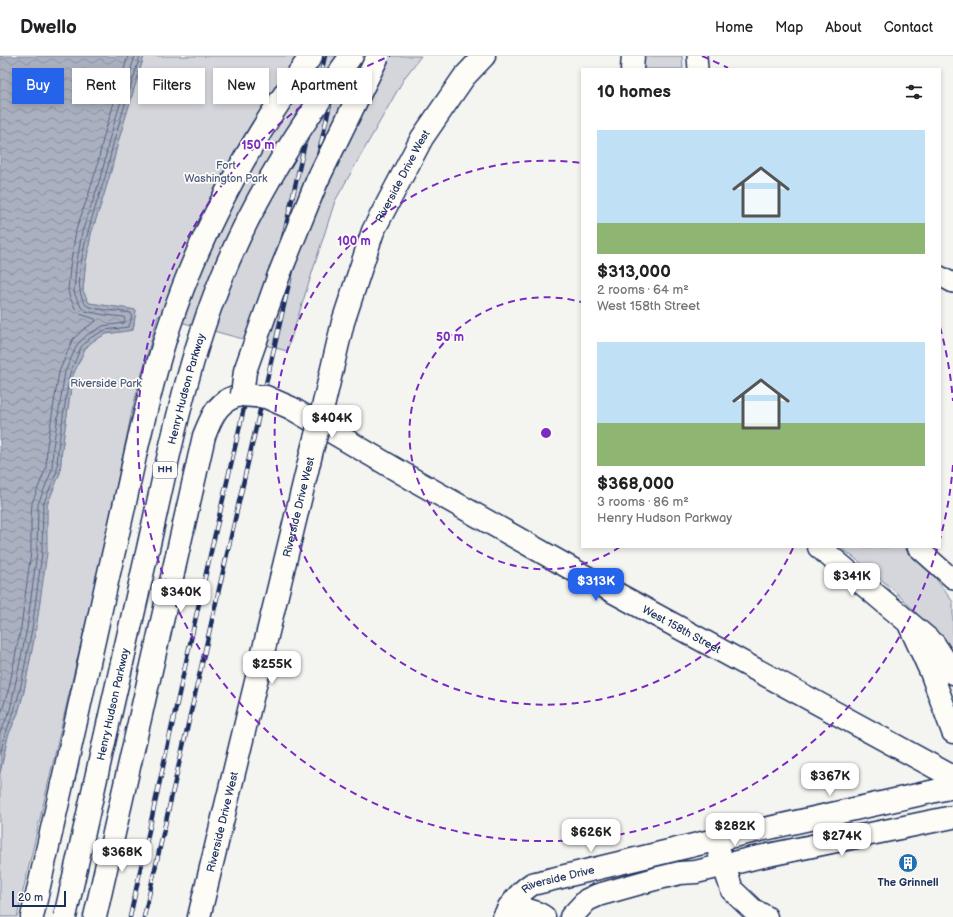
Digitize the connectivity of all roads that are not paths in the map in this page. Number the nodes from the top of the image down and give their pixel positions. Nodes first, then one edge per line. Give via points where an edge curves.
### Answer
1 (311, 56) edge
2 (351, 56) edge
3 (378, 56) edge
4 (484, 56) edge
5 (633, 56) edge
6 (697, 56) edge
7 (632, 68) edge
8 (698, 68) edge
9 (941, 277) edge
10 (953, 283) edge
11 (242, 395) junction
12 (820, 548) edge
13 (918, 548) edge
14 (953, 579) edge
15 (908, 621) junction
16 (953, 673) edge
17 (953, 732) edge
18 (953, 777) edge
19 (953, 787) edge
20 (953, 817) edge
21 (715, 840) junction
22 (723, 864) junction
23 (507, 912) edge
24 (32, 917) edge
25 (65, 917) edge
26 (95, 917) edge
27 (200, 917) edge
28 (544, 917) edge
29 (571, 917) edge
30 (766, 917) edge

1 - 24 main road via 263,128 229,187 190,268 168,328 141,432
2 - 25 main road, Henry Hudson Parkway / HH, bridge via 297,133 263,191 236,244 200,335 176,423
3 - 11 main road, bridge via 320,174 297,229 245,371
4 - 27 main road, Riverside Drive West, bridge via 464,77 422,138 373,231 343,322
5 - 7 main road
6 - 8 street
9 - 10 street
11 - 18 main road, West 158th Street, bridge via 266,397 291,408 588,578
11 - 26 main road via 234,396 218,406 204,436
12 - 15 main road
13 - 14 street
15 - 16 main road via 934,644
15 - 17 main road via 931,672
19 - 21 main road, Riverside Drive
20 - 22 main road
21 - 22 main road
21 - 23 main road, Riverside Drive via 532,884
22 - 29 main road via 598,895 587,900
22 - 30 main road via 732,890 753,910
23 - 28 main road via 538,912

